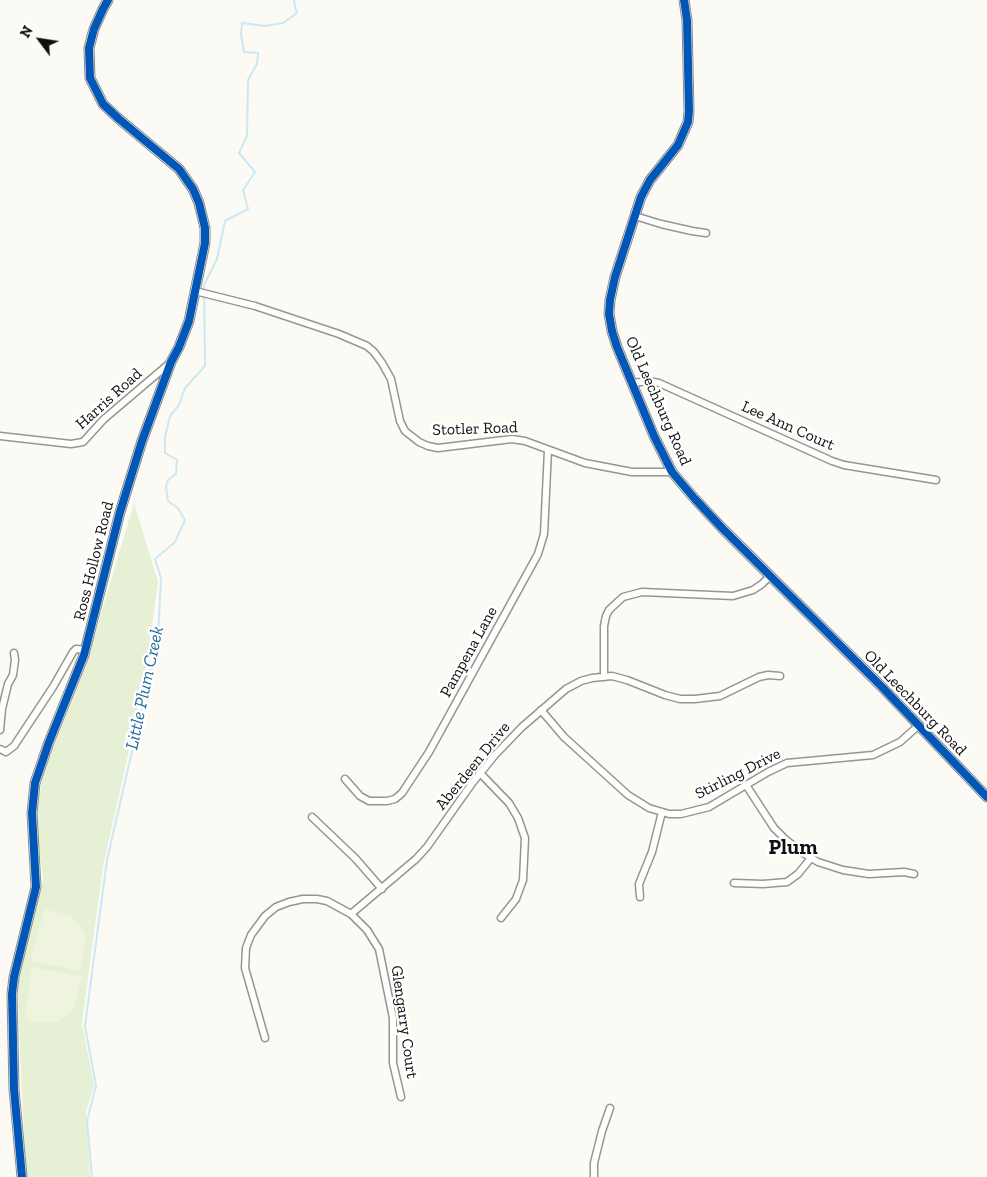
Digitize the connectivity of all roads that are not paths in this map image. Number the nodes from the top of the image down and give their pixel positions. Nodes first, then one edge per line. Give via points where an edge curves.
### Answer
1 (108, 0) edge
2 (684, 0) edge
3 (635, 216) junction
4 (706, 233) dead end
5 (198, 292) junction
6 (171, 362) junction
7 (633, 383) junction
8 (0, 436) edge
9 (548, 450) junction
10 (672, 472) junction
11 (936, 480) dead end
12 (770, 576) junction
13 (85, 650) junction
14 (14, 653) dead end
15 (780, 676) dead end
16 (604, 677) junction
17 (541, 710) junction
18 (918, 726) junction
19 (0, 730) edge
20 (0, 749) edge
21 (480, 773) junction
22 (345, 779) dead end
23 (746, 785) junction
24 (987, 797) edge
25 (662, 812) junction
26 (312, 817) dead end
27 (811, 858) junction
28 (914, 874) dead end
29 (734, 883) dead end
30 (382, 888) junction
31 (640, 897) dead end
32 (351, 914) junction
33 (501, 918) dead end
34 (265, 1038) dead end
35 (401, 1097) dead end
36 (610, 1108) dead end
37 (22, 1177) edge
38 (594, 1177) edge

1 - 5 street, Ross Hollow Road via 89,48 90,78 103,104 179,168 193,189 205,228
2 - 3 street, Old Leechburg Road via 688,20 688,122 678,146 650,180
3 - 4 street
3 - 7 street, Old Leechburg Road via 615,277 609,314 617,347
5 - 6 street, Ross Hollow Road
5 - 9 street, Stotler Road via 255,306 367,346 391,379 396,409 405,431 419,442 438,448 512,439
6 - 8 street, Harris Road via 113,411 83,442 71,444
6 - 13 street, Ross Hollow Road via 120,512
7 - 10 street, Old Leechburg Road
7 - 11 street, Lee Ann Court via 660,383 844,465
9 - 10 street, Stotler Road via 585,464 632,472
9 - 22 street, Pampena Lane via 544,534 538,554 429,752 395,799 369,801
10 - 12 street, Old Leechburg Road
12 - 16 street via 753,590 733,596 642,592 622,597 609,610 604,626
12 - 18 street, Old Leechburg Road
13 - 20 street via 73,652 14,746 6,752
13 - 37 street, Ross Hollow Road via 40,765 33,796 36,887 12,994 14,1089
14 - 19 street via 13,675 2,709
15 - 16 street, Aberdeen Drive via 759,677 720,696 695,699 665,695 628,680
16 - 17 street, Aberdeen Drive via 582,681 566,689
17 - 21 street, Aberdeen Drive
17 - 25 street, Stirling Drive via 564,737 628,795
18 - 23 street, Stirling Drive via 900,742 873,755 787,763
18 - 24 street, Old Leechburg Road
21 - 30 street, Aberdeen Drive via 427,847
21 - 33 street via 509,803 525,838 523,880 516,899
23 - 25 street, Stirling Drive via 709,807 681,814
23 - 27 street via 774,828
25 - 31 street via 652,852 639,884
26 - 30 street
27 - 28 street via 843,870 869,874
27 - 29 street via 787,882
30 - 32 street, Aberdeen Drive
32 - 34 street, Glengarry Court via 327,901 303,899 276,907 258,924 246,948 245,968
32 - 35 street, Glengarry Court via 379,949 393,1018 393,1063
36 - 38 street via 594,1163

